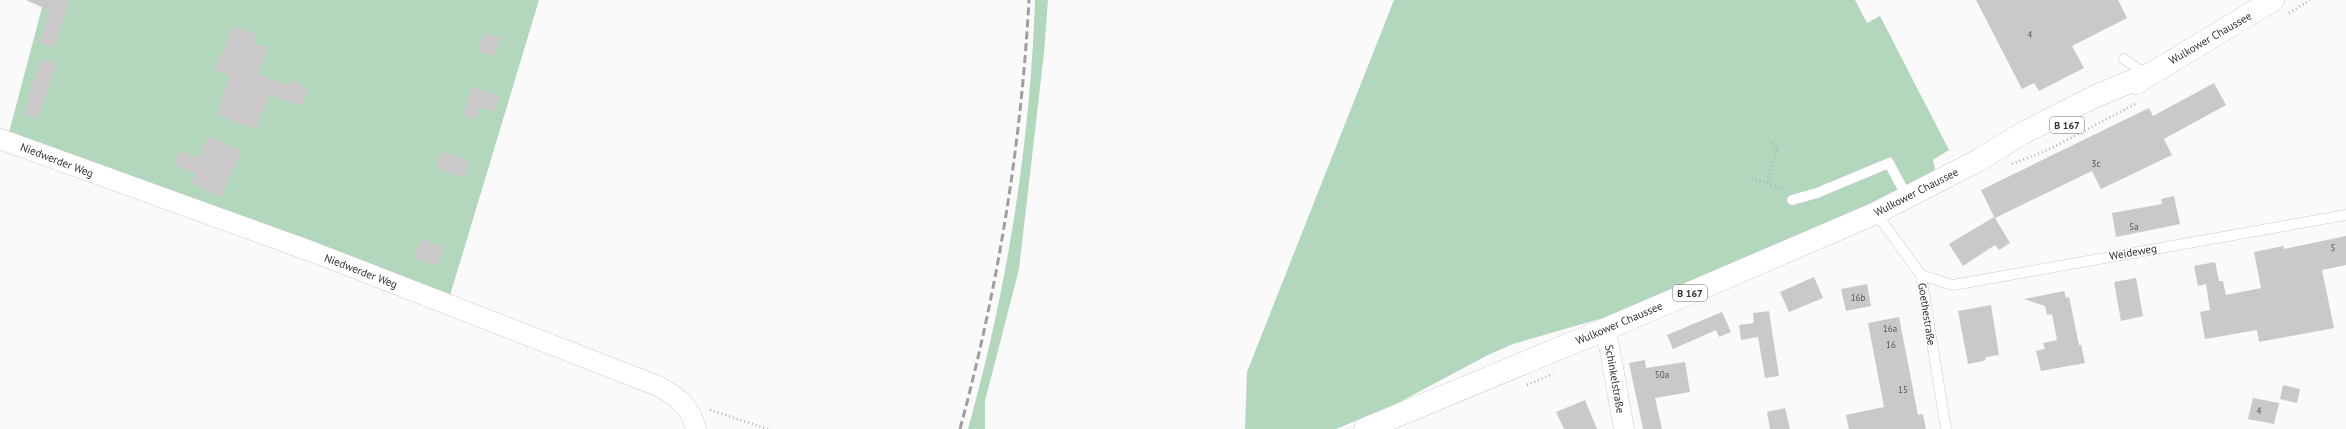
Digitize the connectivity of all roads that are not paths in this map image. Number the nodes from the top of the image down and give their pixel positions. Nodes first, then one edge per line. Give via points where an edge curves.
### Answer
1 (2260, 4) edge
2 (2124, 59) dead end
3 (2147, 75) junction
4 (3, 140) edge
5 (1791, 196) road end
6 (1907, 197) junction
7 (1876, 213) junction
8 (2346, 216) edge
9 (1921, 275) junction
10 (1606, 329) junction
11 (696, 429) edge
12 (1365, 429) edge
13 (1624, 429) edge
14 (1946, 429) edge

1 - 3 main road, Wulkower Chaussee / B 167
2 - 3 lane
3 - 6 main road, Wulkower Chaussee / B 167 via 2096,96
4 - 11 street, Niedwerder Weg via 320,255 658,386 682,402 693,418
5 - 6 lane via 1817,192 1889,163
6 - 7 main road, Wulkower Chaussee / B 167
7 - 9 lane, Goethestraße
7 - 10 main road, Wulkower Chaussee / B 167
8 - 9 lane, Weideweg via 1953,285
9 - 14 lane, Goethestraße
10 - 12 main road, Wulkower Chaussee / B 167
10 - 13 street, Schinkelstraße

